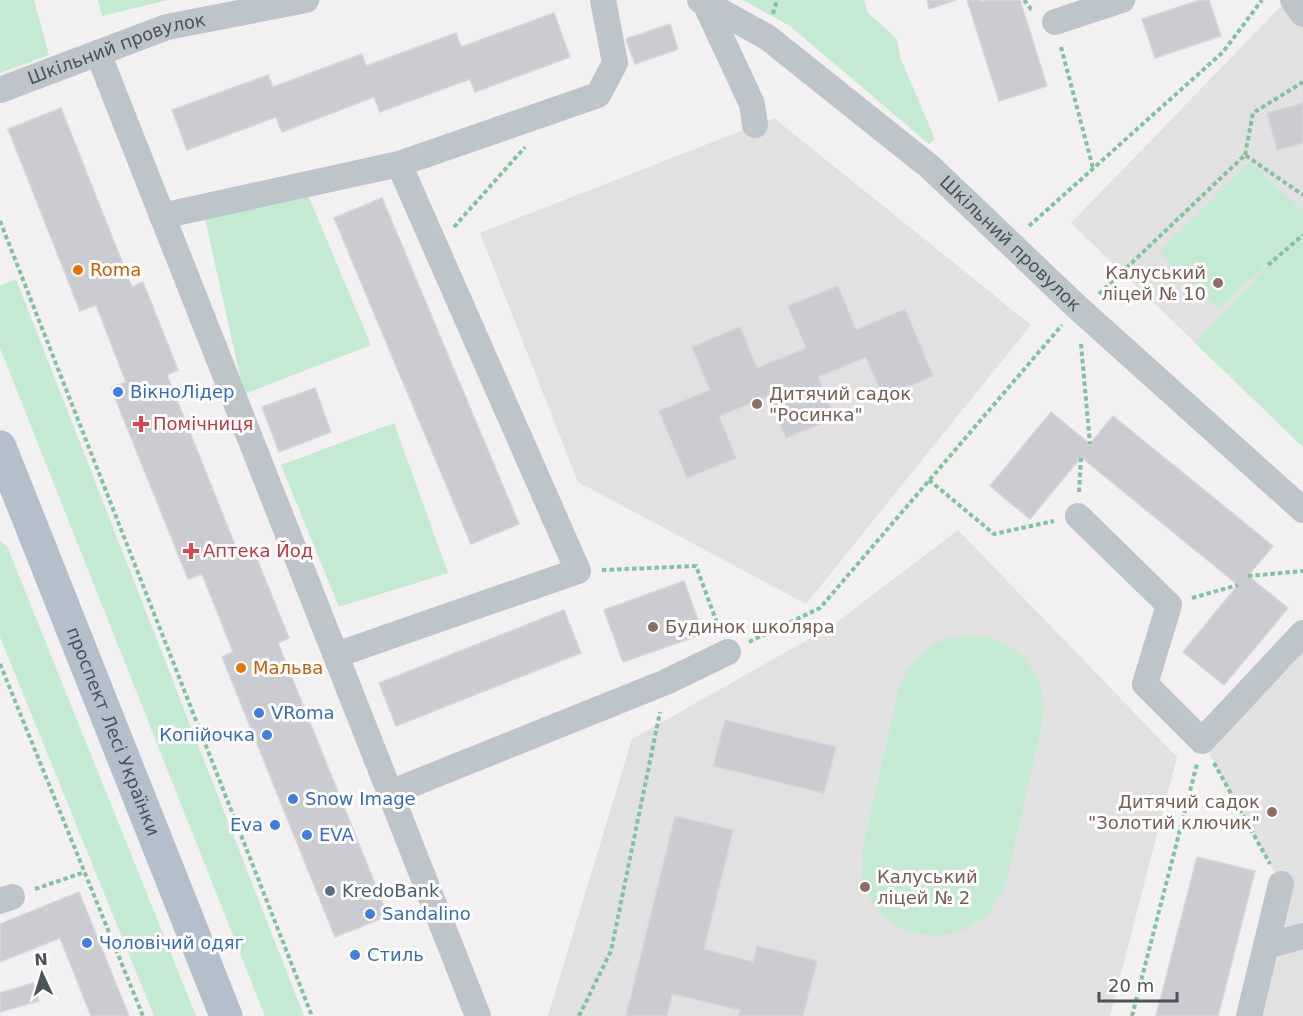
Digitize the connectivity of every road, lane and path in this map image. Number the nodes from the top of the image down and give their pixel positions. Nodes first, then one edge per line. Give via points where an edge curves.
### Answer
1 (306, 0) edge
2 (603, 0) edge
3 (1024, 0) edge
4 (1122, 0) edge
5 (1262, 0) edge
6 (1293, 0) edge
7 (702, 1) edge
8 (1031, 9) dead end
9 (1303, 14) edge
10 (1055, 22) joint
11 (98, 53) junction
12 (1303, 82) edge
13 (0, 90) edge
14 (755, 125) dead end
15 (530, 142) dead end
16 (1245, 154) junction
17 (399, 164) junction
18 (1093, 168) junction
19 (1303, 195) edge
20 (162, 216) junction
21 (0, 221) edge
22 (1028, 227) dead end
23 (1303, 235) edge
24 (436, 247) junction
25 (1268, 266) dead end
26 (1077, 307) junction
27 (1090, 444) dead end
28 (0, 447) edge
29 (1081, 457) dead end
30 (929, 480) junction
31 (1303, 510) edge
32 (1078, 516) junction
33 (578, 571) junction
34 (1303, 571) edge
35 (1248, 576) dead end
36 (1238, 585) dead end
37 (1168, 605) junction
38 (1303, 633) edge
39 (728, 652) junction
40 (336, 655) junction
41 (0, 664) edge
42 (666, 682) junction
43 (1202, 741) junction
44 (390, 793) junction
45 (85, 872) junction
46 (1281, 884) joint
47 (6, 899) edge
48 (1303, 936) edge
49 (1266, 946) junction
50 (143, 1016) edge
51 (226, 1016) edge
52 (312, 1016) edge
53 (478, 1016) edge
54 (579, 1016) edge
55 (1132, 1016) edge
56 (1249, 1016) edge

1 - 11 street, Шкільний провулок via 167,27
2 - 17 street via 615,63 598,95
3 - 8 path
4 - 10 street
5 - 18 path via 1223,52
6 - 9 street
7 - 14 street via 752,104
7 - 26 street, Шкільний провулок via 767,37 930,167
10 - 18 path
11 - 13 street, Шкільний провулок
11 - 20 street
12 - 16 path via 1253,113
15 - 24 path
16 - 19 path
16 - 26 path via 1091,301
17 - 20 street
17 - 24 street
18 - 22 path
20 - 40 street
21 - 52 path
23 - 25 path
24 - 33 street
26 - 27 path
26 - 30 path
26 - 31 street, Шкільний провулок
28 - 51 main road, проспект Лесі Українки
29 - 32 path
30 - 32 path via 994,534
30 - 39 path via 819,608
32 - 37 street
33 - 39 path via 696,566
33 - 40 street
34 - 35 path
36 - 37 path
37 - 43 street via 1145,684
38 - 43 street
39 - 42 street
40 - 44 street
41 - 45 path
42 - 44 street
42 - 54 path via 611,951
43 - 46 path
43 - 55 path
44 - 53 street
45 - 47 path
45 - 50 path
46 - 49 street
48 - 49 street
49 - 56 street

